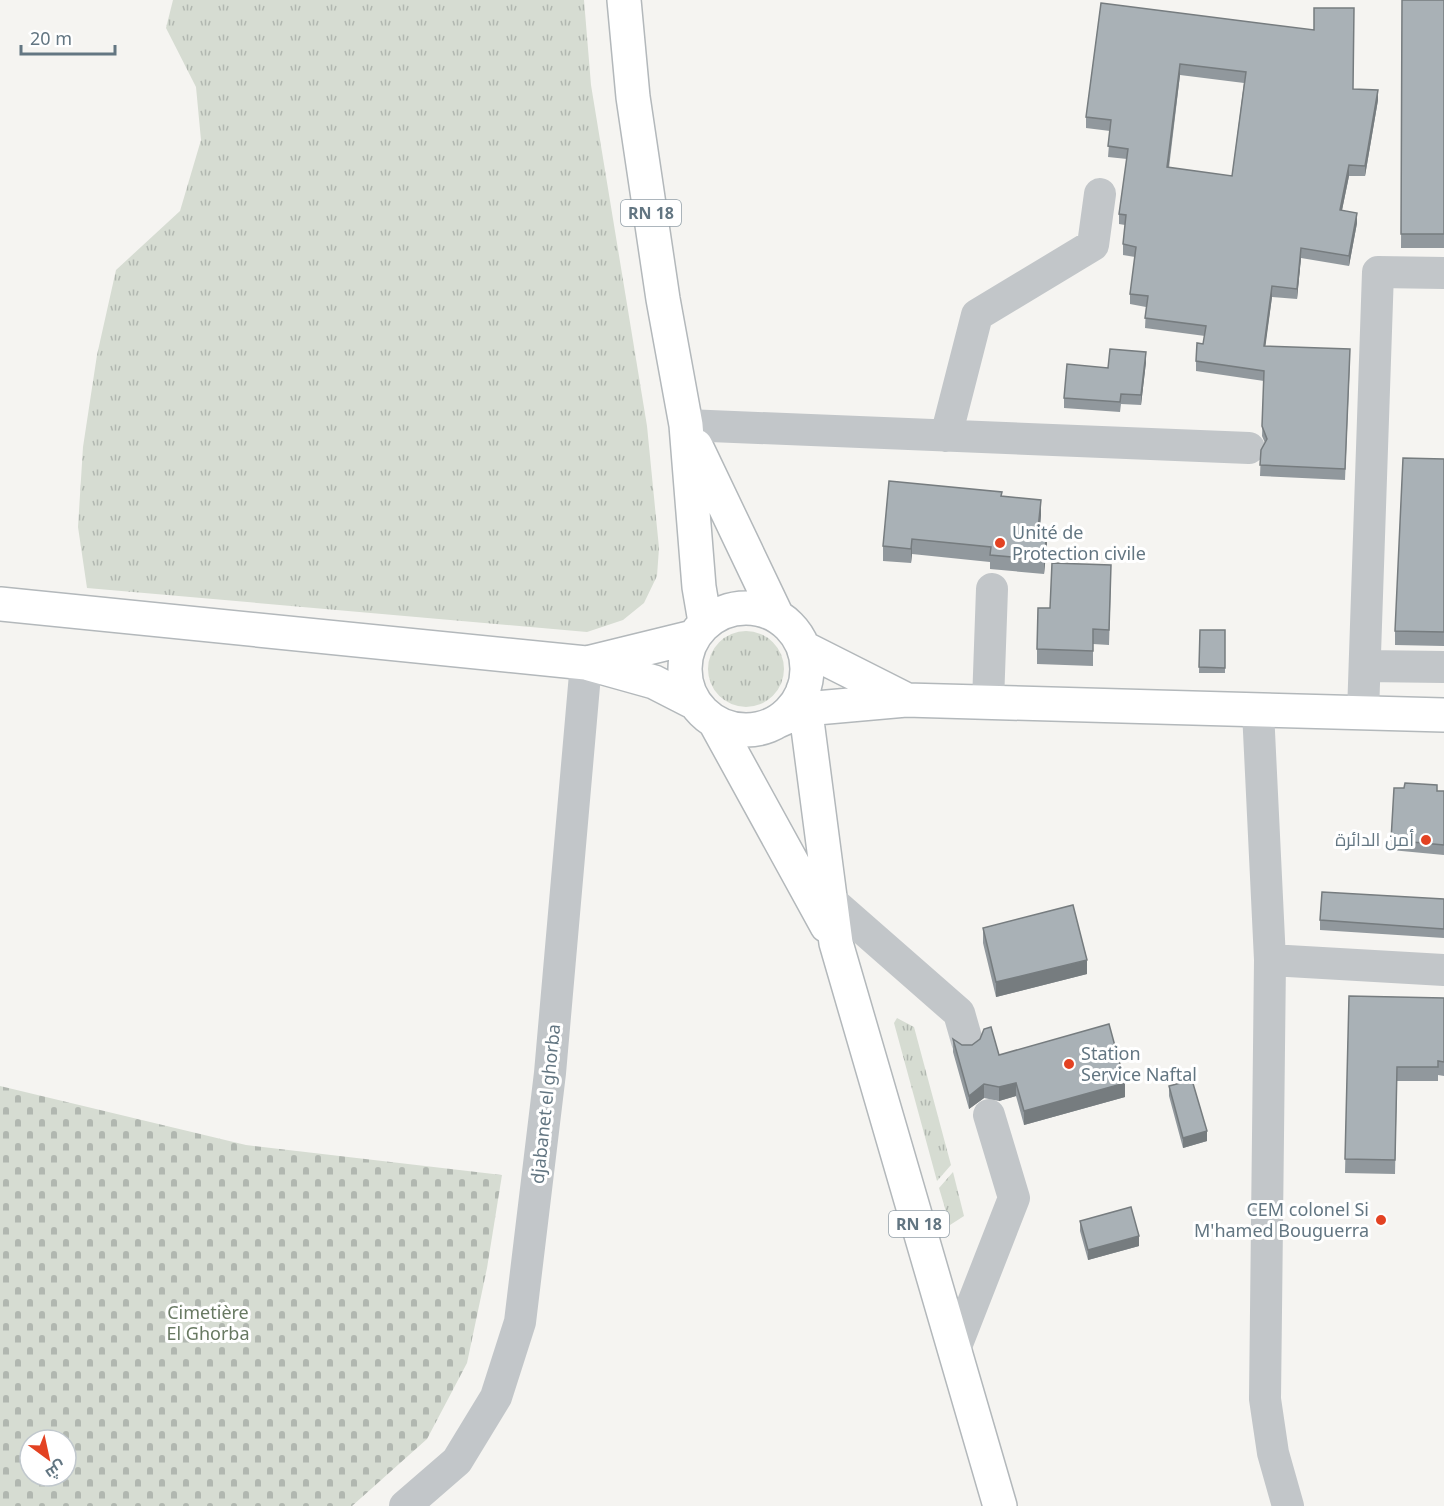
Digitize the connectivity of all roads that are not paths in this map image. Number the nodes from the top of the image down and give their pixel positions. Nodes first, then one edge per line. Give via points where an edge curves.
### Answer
1 (624, 0) edge
2 (1100, 194) dead end
3 (1444, 273) edge
4 (686, 425) junction
5 (946, 436) junction
6 (1249, 448) dead end
7 (992, 589) dead end
8 (0, 604) edge
9 (777, 616) junction
10 (699, 630) junction
11 (804, 648) junction
12 (586, 663) junction
13 (1365, 666) junction
14 (1444, 667) edge
15 (906, 700) junction
16 (988, 702) junction
17 (853, 704) junction
18 (796, 706) junction
19 (1258, 711) junction
20 (705, 712) junction
21 (1363, 713) junction
22 (1444, 715) edge
23 (809, 743) junction
24 (830, 900) junction
25 (836, 943) junction
26 (1270, 960) junction
27 (1444, 970) edge
28 (967, 1041) dead end
29 (989, 1115) dead end
30 (955, 1349) junction
31 (405, 1506) edge
32 (1000, 1506) edge
33 (1288, 1506) edge

1 - 4 main road, RN 18 via 633,97
2 - 5 street via 1093,245 977,315
3 - 13 street via 1378,272
4 - 5 street
4 - 9 main road, RN 18
4 - 10 main road, RN 18
5 - 6 street
7 - 16 street
8 - 12 main road
9 - 10 main road via 760,609 741,608 722,612
9 - 11 main road via 794,630
10 - 12 main road
10 - 20 main road via 687,653 684,670 687,687
11 - 15 main road
11 - 18 main road via 807,669
12 - 20 main road via 654,682
12 - 31 street, djabanet el ghorba via 550,1073 520,1322 496,1397 458,1461
13 - 14 street
13 - 21 street
15 - 16 main road
15 - 17 main road
16 - 19 main road
17 - 18 main road
17 - 23 main road via 827,718
18 - 20 main road via 747,730
18 - 23 main road, RN 18
19 - 21 main road
19 - 26 street
20 - 25 main road, RN 18
21 - 22 main road
23 - 24 main road, RN 18
24 - 25 main road, RN 18
24 - 28 street via 959,1013
25 - 30 main road, RN 18
26 - 27 street
26 - 33 street via 1265,1399 1273,1454
29 - 30 street via 1014,1198
30 - 32 main road, RN 18

